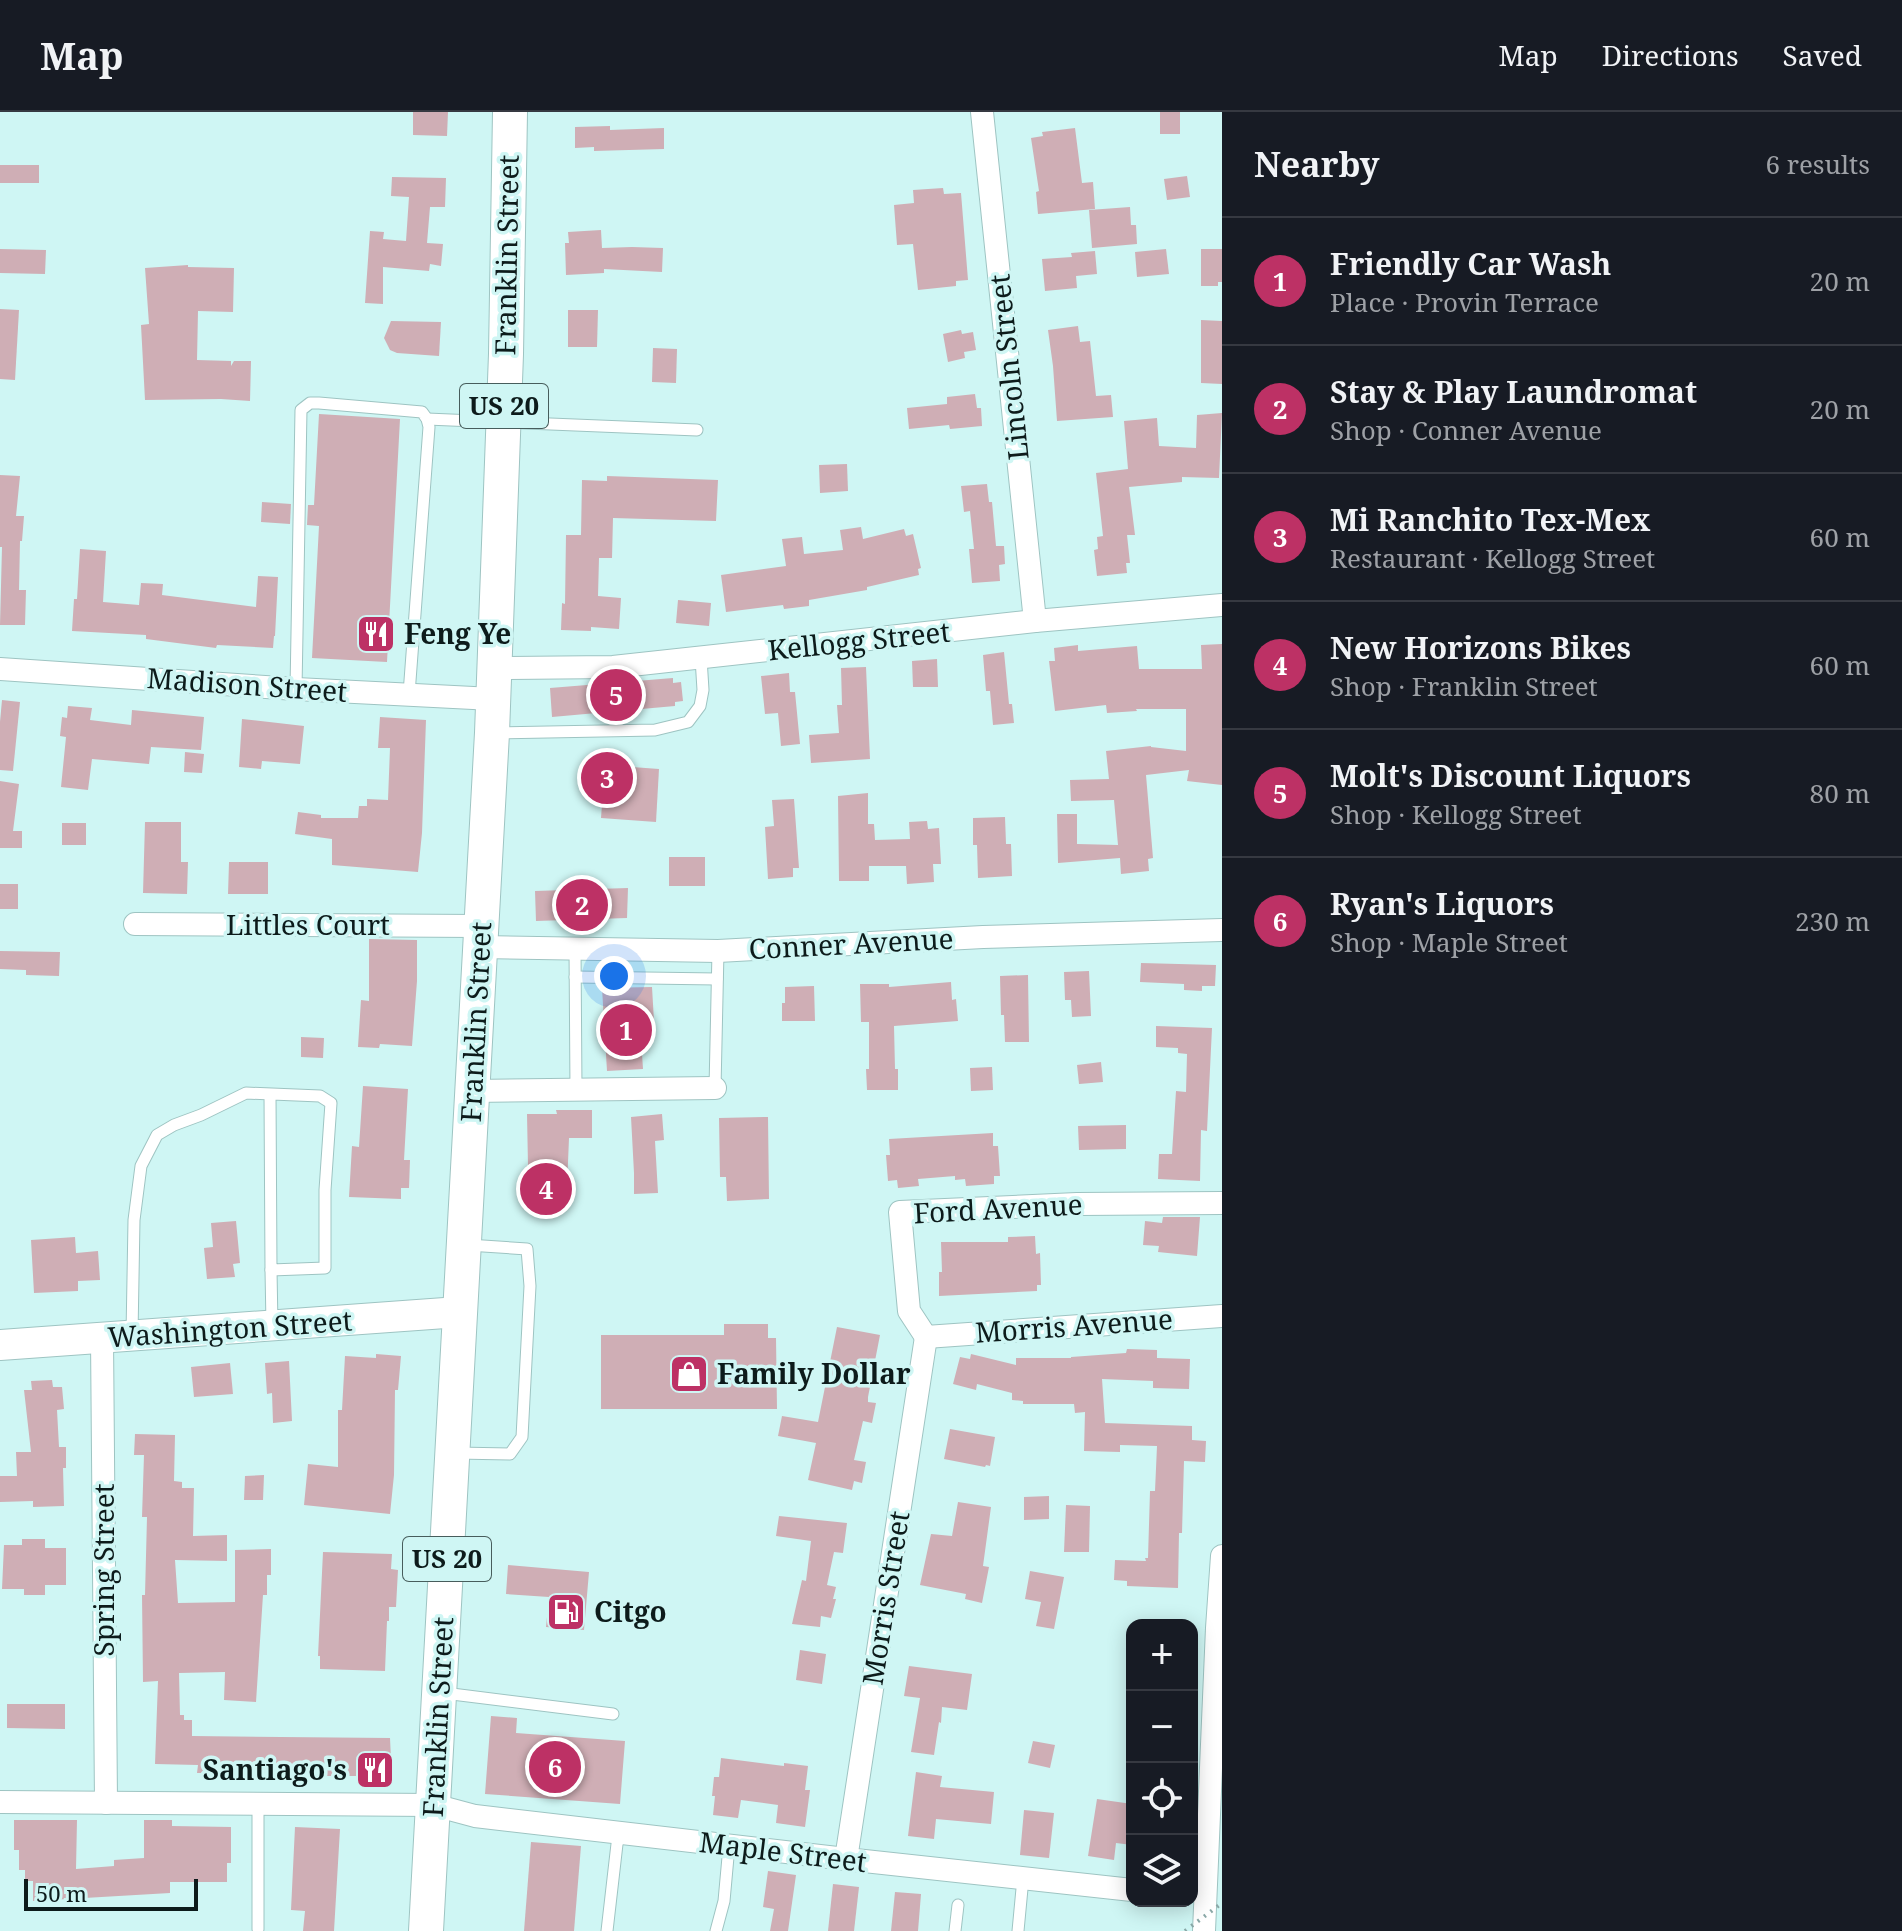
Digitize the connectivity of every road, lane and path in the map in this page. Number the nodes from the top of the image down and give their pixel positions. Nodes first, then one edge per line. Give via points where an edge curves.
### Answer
1 (510, 112) edge
2 (982, 112) edge
3 (427, 419) junction
4 (503, 422) junction
5 (697, 430) dead end
6 (1222, 605) edge
7 (1035, 621) junction
8 (701, 658) junction
9 (0, 669) edge
10 (494, 684) junction
11 (296, 689) junction
12 (409, 694) junction
13 (492, 733) junction
14 (135, 924) dead end
15 (1222, 930) edge
16 (481, 936) junction
17 (575, 948) junction
18 (718, 951) junction
19 (575, 977) junction
20 (717, 979) junction
21 (715, 1088) joint
22 (576, 1090) junction
23 (472, 1091) junction
24 (270, 1094) junction
25 (1222, 1203) edge
26 (463, 1245) junction
27 (271, 1270) junction
28 (459, 1312) junction
29 (1222, 1316) edge
30 (272, 1326) junction
31 (132, 1336) junction
32 (926, 1337) junction
33 (102, 1338) junction
34 (0, 1345) edge
35 (452, 1453) junction
36 (1222, 1556) edge
37 (1220, 1628) edge
38 (440, 1693) junction
39 (613, 1714) dead end
40 (0, 1802) edge
41 (106, 1803) junction
42 (258, 1803) junction
43 (434, 1805) junction
44 (621, 1833) junction
45 (729, 1846) junction
46 (846, 1859) junction
47 (1023, 1878) junction
48 (1126, 1889) edge
49 (1206, 1899) edge
50 (958, 1905) dead end
51 (258, 1929) edge
52 (426, 1931) edge
53 (607, 1931) edge
54 (716, 1931) edge
55 (955, 1931) edge
56 (1018, 1931) edge
57 (1185, 1931) edge
58 (1204, 1931) edge

1 - 4 main road, Franklin Street / US 20
2 - 7 street, Lincoln Street
3 - 4 lane
3 - 11 lane via 422,412 319,403 301,410
3 - 12 lane
4 - 5 lane
4 - 10 main road, Franklin Street / US 20
6 - 7 street, Kellogg Street
7 - 8 street, Kellogg Street
8 - 10 street, Kellogg Street
8 - 13 lane via 700,706 688,722 655,730
9 - 11 street, Madison Street
10 - 12 street, Madison Street
10 - 13 main road, Franklin Street / US 20
11 - 12 street, Madison Street
13 - 16 main road, Franklin Street / US 20
14 - 16 street, Littles Court
15 - 18 street, Conner Avenue
16 - 17 street, Conner Avenue
16 - 23 main road, Franklin Street / US 20
17 - 18 street, Conner Avenue
17 - 19 lane
18 - 20 lane
19 - 20 lane
19 - 22 lane
20 - 21 lane
21 - 22 street
22 - 23 street
23 - 26 main road, Franklin Street / US 20
24 - 27 lane
24 - 27 lane via 320,1096 331,1103 325,1268
24 - 31 lane via 246,1093 157,1135 141,1166 134,1220
25 - 32 street, Ford Avenue via 900,1212 909,1311
26 - 28 main road, Franklin Street / US 20
26 - 35 lane via 527,1249 530,1286 522,1437 510,1454
27 - 30 lane
28 - 30 street, Washington Street
28 - 35 main road, Franklin Street / US 20
29 - 32 street, Morris Avenue
30 - 31 street, Washington Street
31 - 33 street, Washington Street
32 - 46 street, Morris Street
33 - 34 street, Washington Street
33 - 41 street, Spring Street
35 - 38 main road, Franklin Street / US 20
36 - 37 street
37 - 49 street
38 - 39 lane
38 - 43 main road, Franklin Street / US 20
40 - 41 street, Maple Street
41 - 42 street, Maple Street
42 - 43 street, Maple Street
42 - 51 lane
43 - 44 street, Maple Street via 475,1816
43 - 52 main road, Franklin Street / US 20
44 - 45 street, Maple Street
44 - 53 lane
45 - 46 street, Maple Street
45 - 54 lane
46 - 47 street, Maple Street
47 - 48 street, Maple Street
47 - 56 lane
49 - 57 path, bridge
49 - 58 street
50 - 55 lane

